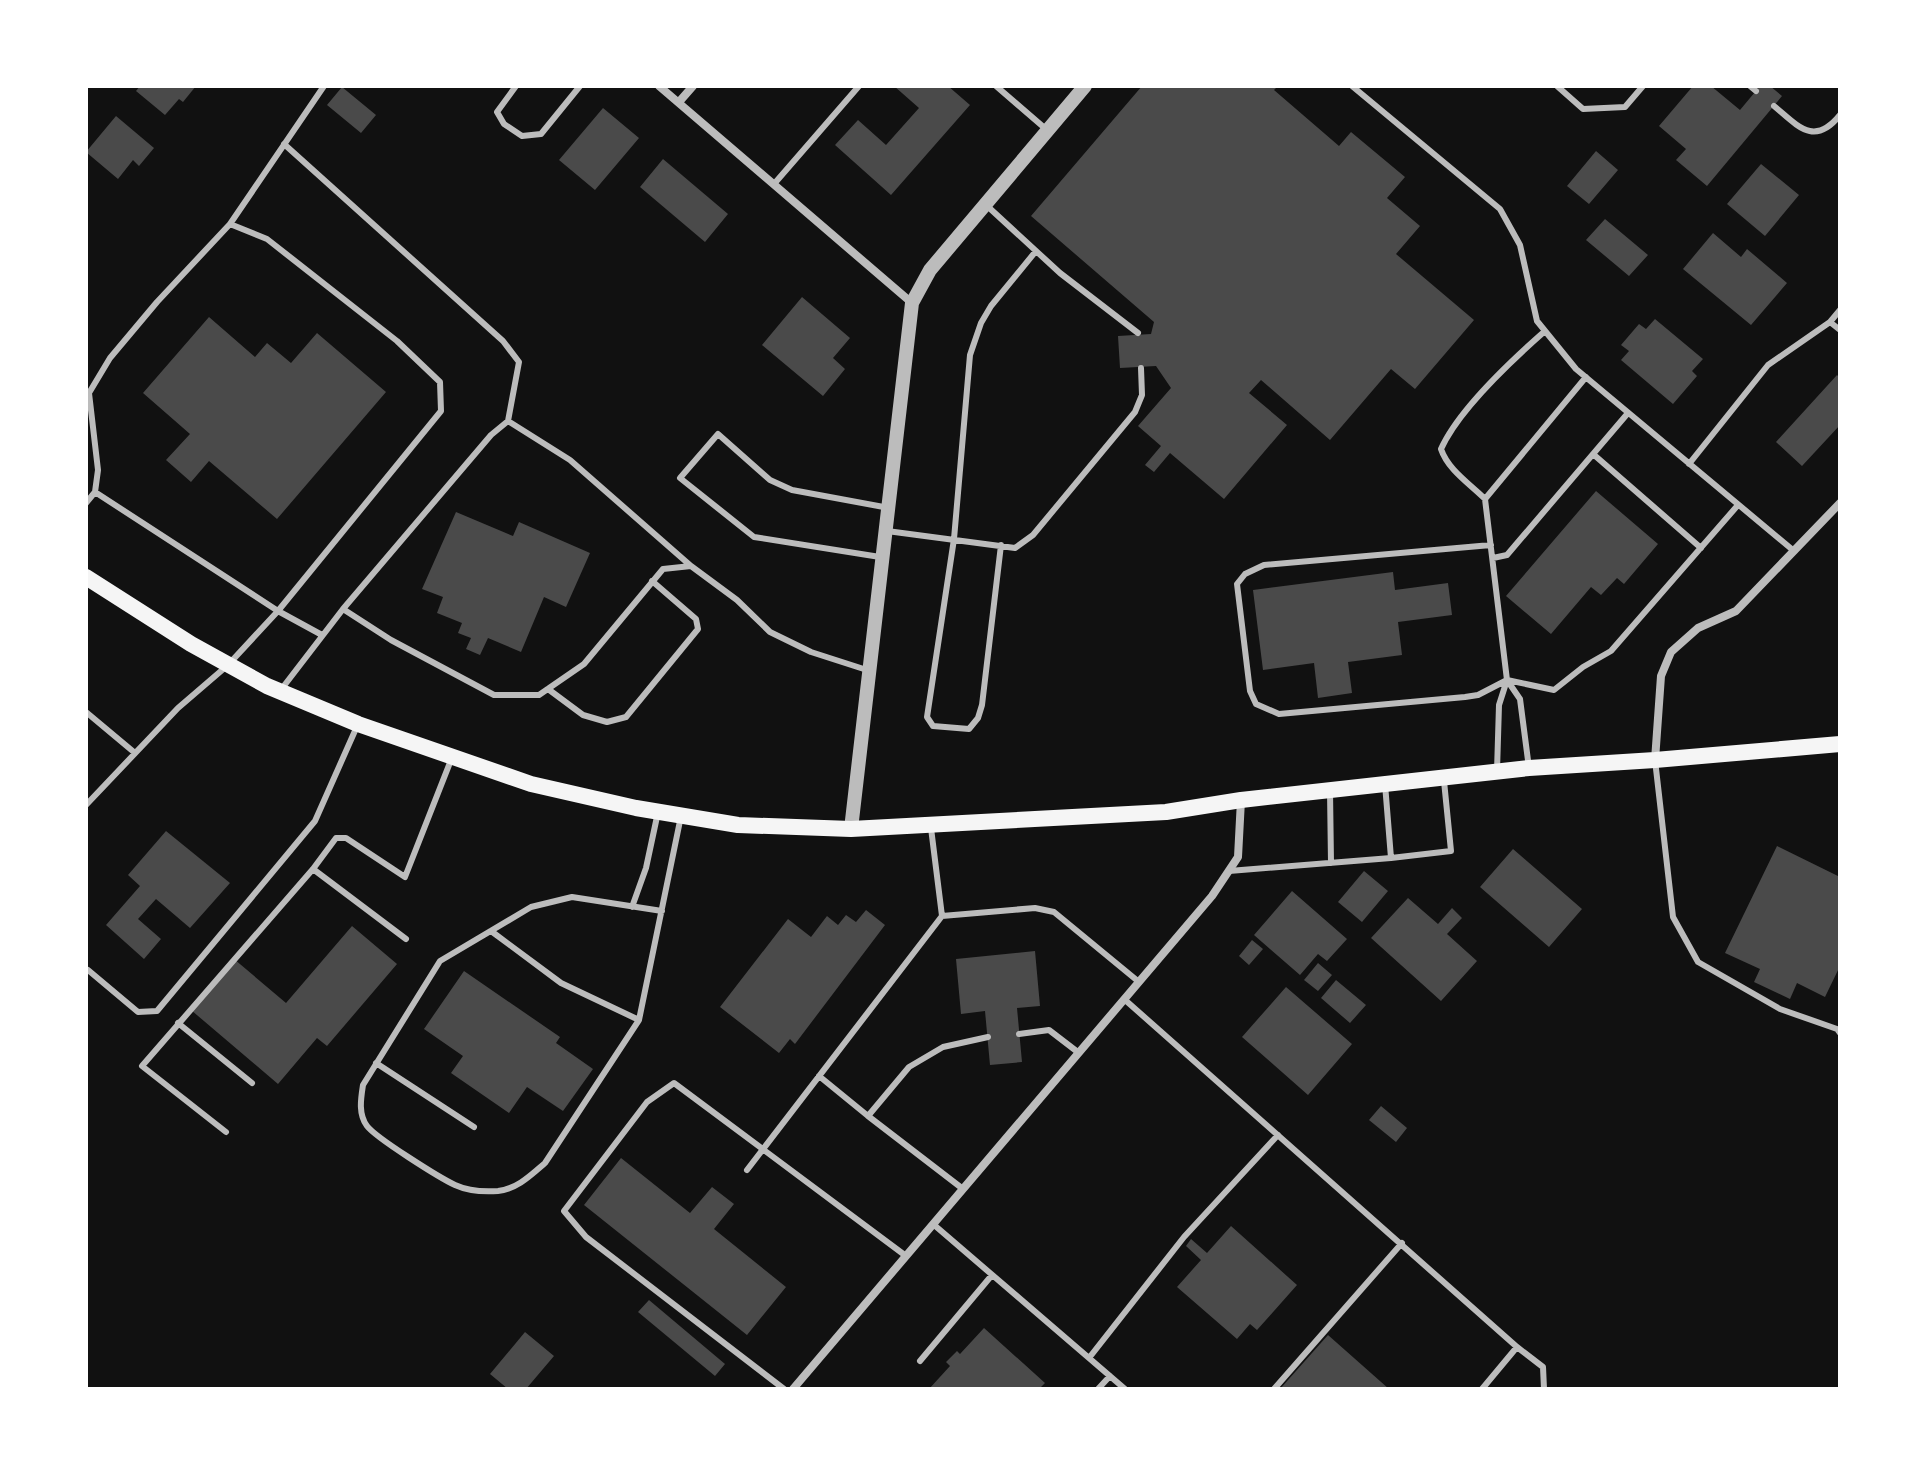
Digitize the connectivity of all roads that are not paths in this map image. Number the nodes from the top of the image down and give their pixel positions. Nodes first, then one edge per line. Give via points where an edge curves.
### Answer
1 (324, 86) edge
2 (516, 86) edge
3 (580, 86) edge
4 (659, 86) edge
5 (693, 86) edge
6 (859, 86) edge
7 (996, 86) edge
8 (1085, 86) edge
9 (1352, 86) edge
10 (1557, 86) edge
11 (1643, 86) edge
12 (679, 102) junction
13 (1774, 106) dead end
14 (1840, 115) edge
15 (1047, 130) junction
16 (284, 144) junction
17 (774, 184) junction
18 (985, 204) junction
19 (230, 224) junction
20 (1036, 251) junction
21 (912, 303) junction
22 (1840, 310) edge
23 (1830, 322) junction
24 (1840, 330) edge
25 (1545, 331) junction
26 (1138, 333) dead end
27 (1141, 368) dead end
28 (1586, 377) junction
29 (1628, 413) junction
30 (508, 421) junction
31 (1593, 454) junction
32 (1689, 464) junction
33 (95, 492) junction
34 (1485, 499) junction
35 (86, 503) edge
36 (1840, 503) edge
37 (1738, 505) junction
38 (889, 508) junction
39 (886, 530) junction
40 (954, 539) junction
41 (1001, 545) junction
42 (1491, 545) junction
43 (1701, 548) junction
44 (1794, 551) junction
45 (883, 558) junction
46 (1493, 558) junction
47 (691, 566) junction
48 (86, 577) edge
49 (652, 581) junction
50 (343, 609) junction
51 (278, 611) junction
52 (322, 635) junction
53 (228, 665) junction
54 (870, 671) junction
55 (1507, 680) junction
56 (548, 689) junction
57 (280, 691) junction
58 (86, 712) edge
59 (358, 724) junction
60 (1840, 744) edge
61 (135, 753) junction
62 (453, 757) junction
63 (1655, 760) junction
64 (1529, 768) junction
65 (1497, 771) junction
66 (1443, 778) junction
67 (1385, 784) junction
68 (86, 788) edge
69 (1330, 791) junction
70 (95, 795) junction
71 (1241, 800) junction
72 (86, 805) edge
73 (658, 812) junction
74 (682, 816) junction
75 (931, 824) junction
76 (851, 829) junction
77 (1391, 858) junction
78 (1331, 863) junction
79 (313, 869) junction
80 (1229, 871) junction
81 (632, 907) junction
82 (662, 911) junction
83 (942, 916) junction
84 (491, 931) junction
85 (406, 939) dead end
86 (88, 970) edge
87 (1139, 982) junction
88 (1124, 999) junction
89 (639, 1020) junction
90 (178, 1023) junction
91 (1840, 1033) edge
92 (1019, 1034) dead end
93 (988, 1037) dead end
94 (1079, 1053) junction
95 (376, 1063) junction
96 (819, 1076) junction
97 (252, 1083) dead end
98 (868, 1116) junction
99 (474, 1127) dead end
100 (226, 1132) dead end
101 (1278, 1135) junction
102 (763, 1148) junction
103 (747, 1170) dead end
104 (963, 1189) junction
105 (933, 1224) junction
106 (1402, 1243) junction
107 (906, 1256) junction
108 (992, 1275) junction
109 (1517, 1347) junction
110 (1089, 1358) junction
111 (920, 1361) dead end
112 (1110, 1376) junction
113 (784, 1389) edge
114 (793, 1389) edge
115 (1098, 1389) edge
116 (1125, 1389) edge
117 (1274, 1389) edge
118 (1482, 1389) edge
119 (1544, 1389) edge

1 - 16 lane
2 - 3 lane via 497,112 522,136 541,134
4 - 12 street
5 - 12 street
6 - 17 lane
7 - 15 lane
8 - 15 street
9 - 25 lane via 1500,209 1520,245 1537,321
10 - 11 lane via 1583,109 1625,107
12 - 17 street
13 - 14 lane via 1812,133
15 - 18 street
16 - 19 lane
16 - 30 lane via 503,341 519,362
17 - 21 street
18 - 20 lane
18 - 21 street via 930,270
19 - 33 lane via 110,358 89,393 98,470
19 - 51 lane via 267,239 397,341 440,382 441,411
20 - 26 lane
20 - 40 lane via 991,306 970,355
21 - 38 street
22 - 23 lane
23 - 24 lane
23 - 32 lane via 1768,365
25 - 28 lane
25 - 34 lane via 1492,382 1441,449
27 - 41 lane via 1142,395 1135,412 1033,535 1015,548
28 - 29 lane
28 - 34 lane
29 - 31 lane
29 - 32 lane
30 - 47 lane via 570,460
30 - 50 lane
31 - 43 lane
31 - 46 lane via 1507,555
32 - 37 lane
33 - 35 lane
33 - 51 lane
34 - 42 lane
36 - 44 street
37 - 43 lane
37 - 44 lane
38 - 39 street
38 - 45 lane via 792,490 770,480 718,434 680,478 754,537
39 - 40 lane
39 - 45 street
40 - 41 lane
40 - 41 lane via 927,717 941,728 969,729 978,718
42 - 46 lane
42 - 55 lane via 1264,565 1237,584 1250,691 1256,704 1279,714 1465,697
43 - 55 lane via 1611,651 1554,690
44 - 63 street via 1736,611 1698,628 1671,652 1661,676
45 - 54 street
46 - 55 lane
47 - 49 lane via 663,569
47 - 54 lane via 770,632
48 - 53 main road
49 - 56 lane via 584,664
49 - 56 lane via 696,619 698,629 626,717 607,722 583,715
50 - 52 lane
50 - 56 lane via 494,695 539,695
51 - 52 lane
51 - 53 lane
52 - 57 lane
53 - 57 main road
53 - 61 lane
54 - 76 street
55 - 64 lane via 1520,699
55 - 65 lane via 1499,705
57 - 59 main road
58 - 61 lane
59 - 62 main road
59 - 86 lane via 315,821 157,1011 138,1012
60 - 63 main road
61 - 70 lane
62 - 73 main road via 531,784
62 - 79 lane via 405,877 346,838 336,838
63 - 64 main road
63 - 91 lane via 1673,917 1698,962 1780,1009
64 - 65 main road
65 - 66 main road
66 - 67 main road
66 - 77 lane via 1451,851
67 - 69 main road
67 - 77 lane
68 - 70 lane
69 - 71 main road
69 - 78 lane
70 - 72 lane
71 - 75 main road via 1166,812
71 - 80 street via 1238,857
73 - 74 main road
73 - 81 lane
74 - 76 main road via 738,825
74 - 82 lane
75 - 76 main road
75 - 83 lane
77 - 78 lane
78 - 80 lane
79 - 85 lane
79 - 90 lane
80 - 87 street
81 - 82 lane
81 - 84 lane via 572,897 531,907
82 - 89 lane
83 - 87 lane via 1035,908 1054,912
83 - 96 lane
84 - 89 lane via 561,983
84 - 95 lane via 440,961
87 - 88 street
88 - 94 street
88 - 101 lane
89 - 95 lane via 545,1163 526,1180 501,1191 456,1185 367,1126 361,1095
90 - 97 lane
90 - 100 lane via 142,1066
92 - 94 lane via 1049,1030
93 - 98 lane via 943,1047 909,1067
94 - 104 street
95 - 99 lane
96 - 98 lane
96 - 102 lane
98 - 104 lane
101 - 106 lane
101 - 110 lane via 1184,1237
102 - 103 lane
102 - 107 lane
102 - 113 lane via 674,1083 647,1102 564,1211 586,1237
104 - 105 street
105 - 107 street
105 - 108 lane
106 - 109 lane
106 - 117 lane
107 - 114 street
108 - 110 lane
108 - 111 lane
109 - 118 lane
109 - 119 lane via 1543,1367
110 - 112 lane
112 - 115 lane
112 - 116 lane

